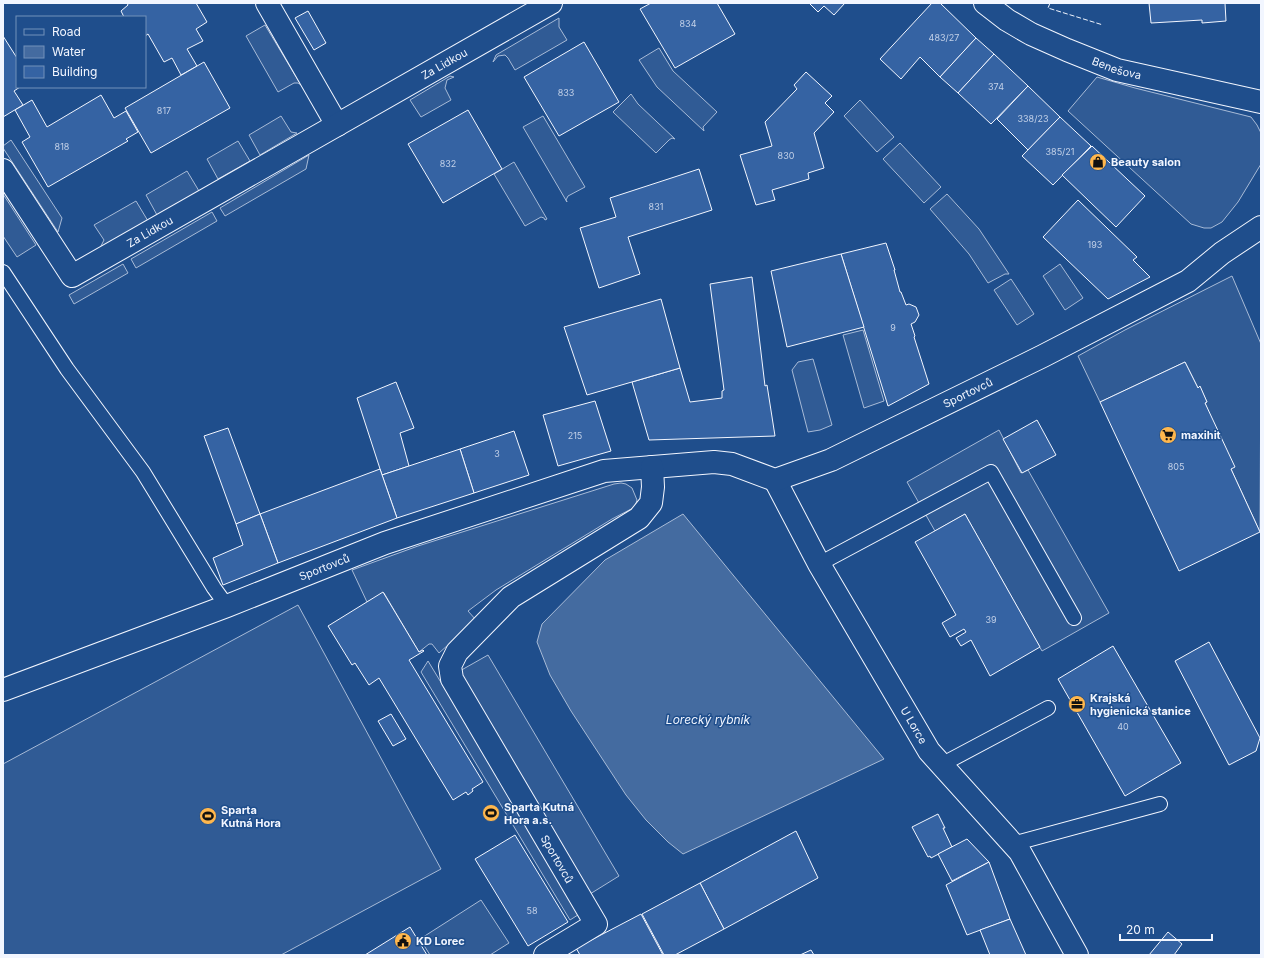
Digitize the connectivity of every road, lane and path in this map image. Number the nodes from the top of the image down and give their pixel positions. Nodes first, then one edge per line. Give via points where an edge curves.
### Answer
1 (267, 3) edge
2 (551, 3) edge
3 (985, 3) edge
4 (1261, 102) edge
5 (337, 124) junction
6 (3, 170) edge
7 (1261, 227) edge
8 (3, 272) edge
9 (652, 467) junction
10 (775, 480) junction
11 (819, 564) junction
12 (227, 606) junction
13 (1074, 618) dead end
14 (3, 690) edge
15 (1048, 708) dead end
16 (941, 765) junction
17 (1160, 804) dead end
18 (1012, 844) junction
19 (545, 955) edge
20 (1077, 955) edge

1 - 5 street
2 - 5 street, Za Lidkou
3 - 4 street, Benešova via 1007,20 1032,34 1116,70
5 - 6 street, Za Lidkou via 72,276
7 - 10 street, Sportovců via 1222,253 1188,281 857,448
8 - 12 lane via 67,369 143,472
9 - 10 street, Sportovců via 726,463
9 - 12 street, Sportovců via 604,471 500,504 385,543
9 - 19 street, Sportovců via 651,503 639,518 511,597 457,652 450,666 452,679 596,924
10 - 11 street, U Lorce
11 - 13 lane via 991,472
11 - 16 street, U Lorce via 929,751
12 - 14 street, Sportovců
15 - 16 lane
16 - 18 street, U Lorce
17 - 18 lane
18 - 20 street, U Lorce via 1020,852

